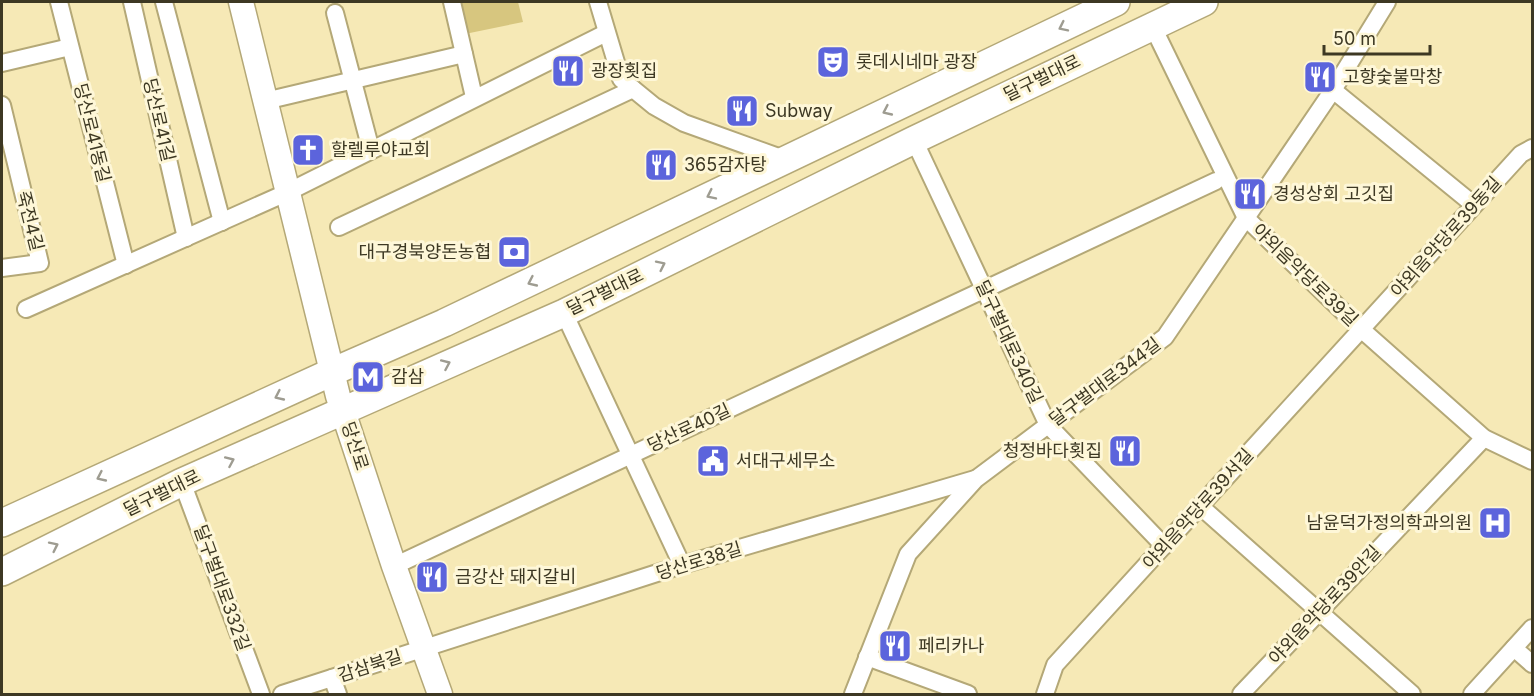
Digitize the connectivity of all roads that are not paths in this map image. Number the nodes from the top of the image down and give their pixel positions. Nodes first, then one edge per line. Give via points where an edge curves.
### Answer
1 (59, 2) edge
2 (132, 2) edge
3 (164, 2) edge
4 (241, 2) edge
5 (452, 2) edge
6 (598, 2) edge
7 (1116, 2) edge
8 (1204, 2) edge
9 (1387, 2) edge
10 (335, 13) dead end
11 (1152, 25) junction
12 (606, 33) junction
13 (70, 47) junction
14 (464, 54) junction
15 (2, 63) edge
16 (353, 81) junction
17 (633, 89) junction
18 (1334, 90) junction
19 (474, 97) junction
20 (265, 102) junction
21 (2, 105) edge
22 (914, 140) junction
23 (1533, 148) edge
24 (371, 150) junction
25 (784, 159) junction
26 (1216, 181) dead end
27 (286, 193) junction
28 (1474, 205) junction
29 (1246, 218) junction
30 (222, 222) junction
31 (339, 227) dead end
32 (186, 238) junction
33 (126, 265) junction
34 (2, 268) edge
35 (984, 289) junction
36 (26, 309) dead end
37 (564, 313) junction
38 (444, 323) junction
39 (1361, 329) junction
40 (332, 372) junction
41 (416, 377) junction
42 (343, 410) junction
43 (1048, 424) junction
44 (1484, 438) junction
45 (631, 455) junction
46 (1533, 461) edge
47 (975, 479) junction
48 (182, 482) junction
49 (1200, 506) junction
50 (2, 523) edge
51 (1164, 546) junction
52 (682, 565) junction
53 (394, 566) junction
54 (2, 572) edge
55 (1319, 612) junction
56 (1533, 628) edge
57 (1514, 648) junction
58 (424, 649) junction
59 (867, 657) junction
60 (1533, 664) edge
61 (332, 678) junction
62 (261, 694) edge
63 (282, 694) edge
64 (338, 694) edge
65 (440, 694) edge
66 (853, 694) edge
67 (968, 694) edge
68 (1045, 694) edge
69 (1241, 694) edge
70 (1412, 694) edge
71 (1472, 694) edge

1 - 13 street, 당산로41동길
2 - 32 street, 당산로41길
3 - 30 street, 당산로41길
4 - 20 main road, 당산로
5 - 14 street
6 - 12 street
7 -> 25 main road, 달구벌대로
8 - 11 main road, 달구벌대로
9 - 18 street, 달구벌대로344길
10 - 16 street
11 - 22 main road, 달구벌대로
11 - 29 street, 야외음악당로39길
12 - 17 street via 621,79
12 - 19 street
13 - 15 street
13 - 33 street, 당산로41동길
14 - 16 street
14 - 19 street
16 - 20 street
16 - 24 street
17 - 25 street via 684,123
17 - 31 street
18 - 28 street
18 - 29 street, 달구벌대로344길
19 - 24 street
20 - 27 main road, 당산로
21 - 34 street, 죽전4길 via 40,263
22 - 35 street, 달구벌대로340길
37 -> 22 main road, 달구벌대로
23 - 28 street, 야외음악당로39동길 via 1521,154
24 - 27 street
25 -> 38 main road, 달구벌대로
26 - 35 street
27 - 30 street
27 - 40 main road, 당산로
28 - 39 street, 야외음악당로39동길
29 - 39 street, 야외음악당로39길
29 - 43 street, 달구벌대로344길 via 1165,337
30 - 32 street
32 - 33 street
33 - 36 street
35 - 43 street, 달구벌대로340길
35 - 45 street, 당산로40길
41 -> 37 main road, 달구벌대로
37 - 45 street
38 - 40 main road, 달구벌대로
38 - 41 main road via 439,342 416,352 412,359
39 - 44 street, 야외음악당로39길
39 - 49 street, 야외음악당로39서길
40 - 42 main road, 당산로
40 -> 50 main road, 달구벌대로
41 - 42 main road, 달구벌대로
48 -> 42 main road, 달구벌대로
42 - 53 main road, 당산로
43 - 47 street, 달구벌대로344길
43 - 51 street, 달구벌대로340길
44 - 46 street, 야외음악당로39길
44 - 55 street, 야외음악당로39안길
45 - 52 street
45 - 53 street, 당산로40길
47 - 52 street, 당산로38길
47 - 59 street, 달구벌대로344길 via 908,554
54 -> 48 main road, 달구벌대로
48 - 62 street, 달구벌대로332길
49 - 51 street, 야외음악당로39서길
49 - 55 street
51 - 68 street, 야외음악당로39서길 via 1055,665
52 - 58 street, 당산로38길
53 - 58 main road, 당산로
55 - 69 street, 야외음악당로39안길
55 - 70 street
56 - 57 street
57 - 60 street
57 - 71 street
58 - 61 street, 감삼북길
58 - 65 main road, 당산로
59 - 66 street, 달구벌대로344길
59 - 67 street
61 - 63 street, 감삼북길
61 - 64 street

